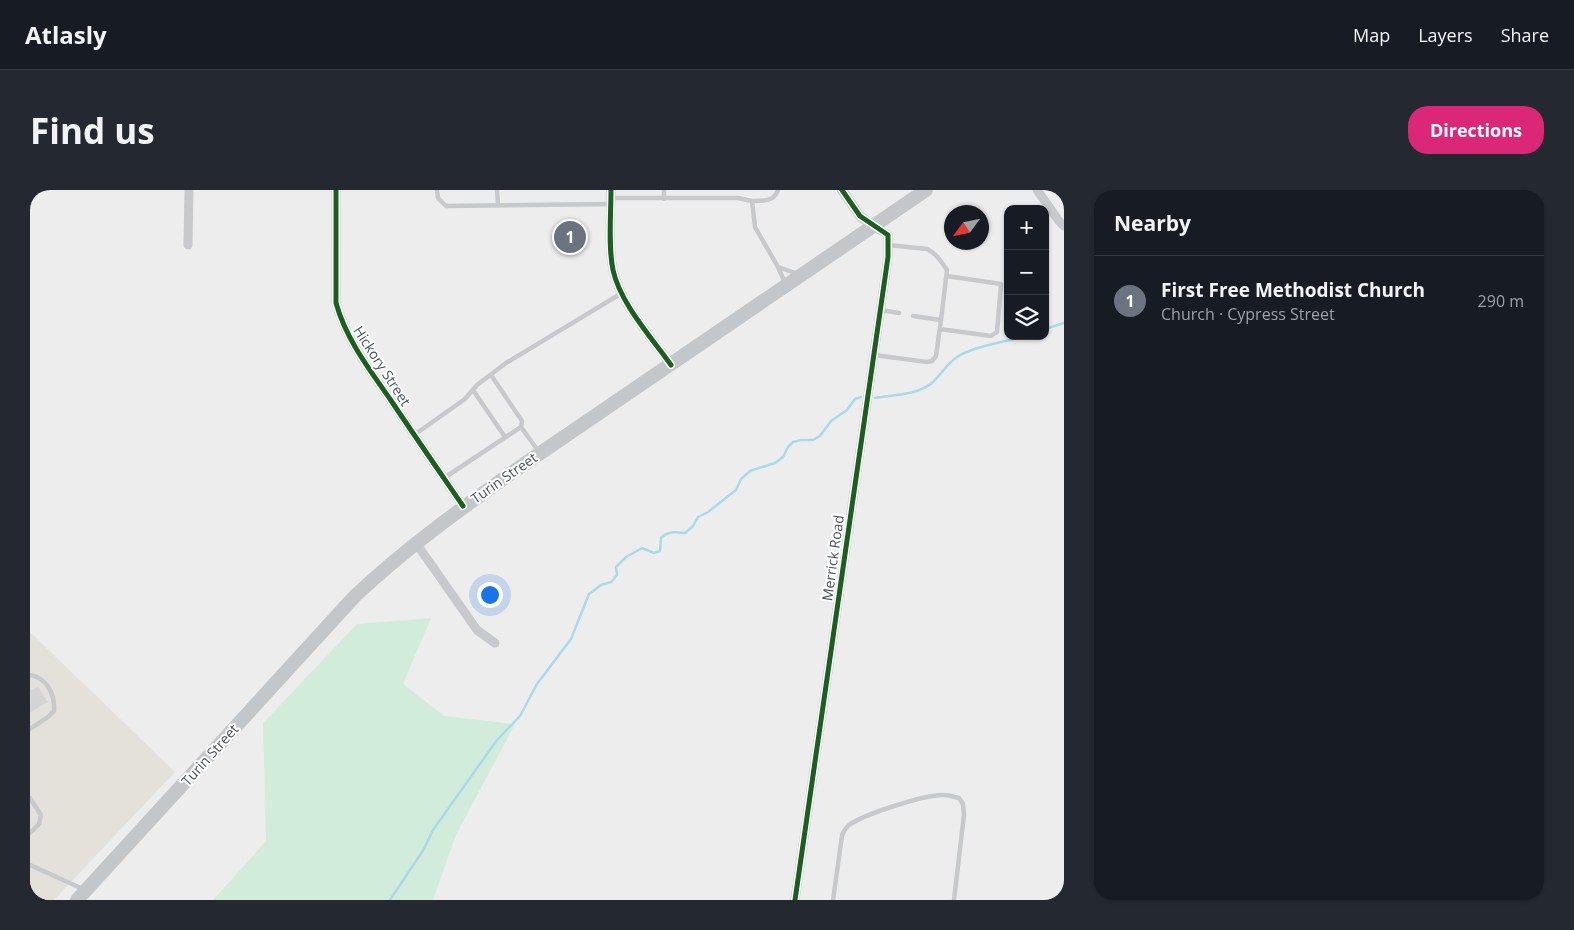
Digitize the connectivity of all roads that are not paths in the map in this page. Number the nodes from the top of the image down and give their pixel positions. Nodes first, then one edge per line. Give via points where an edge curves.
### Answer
1 (188, 190) edge
2 (336, 190) edge
3 (437, 190) edge
4 (497, 190) edge
5 (664, 190) edge
6 (778, 190) edge
7 (842, 190) edge
8 (926, 190) edge
9 (1037, 190) edge
10 (611, 198) edge
11 (664, 199) junction
12 (752, 201) junction
13 (498, 205) junction
14 (873, 226) junction
15 (1064, 226) edge
16 (888, 245) junction
17 (188, 246) dead end
18 (778, 267) junction
19 (802, 275) junction
20 (947, 276) junction
21 (786, 286) junction
22 (622, 293) junction
23 (881, 310) junction
24 (899, 313) dead end
25 (913, 316) dead end
26 (941, 320) junction
27 (940, 330) junction
28 (874, 355) junction
29 (670, 365) junction
30 (491, 375) junction
31 (472, 390) junction
32 (521, 427) junction
33 (414, 435) junction
34 (505, 437) junction
35 (539, 454) junction
36 (444, 478) junction
37 (464, 506) junction
38 (416, 542) junction
39 (495, 643) dead end
40 (30, 675) edge
41 (30, 729) edge
42 (30, 798) edge
43 (30, 833) edge
44 (30, 865) edge
45 (82, 895) edge
46 (795, 900) edge
47 (833, 900) edge
48 (954, 900) edge

1 - 17 street
2 - 33 street, Hickory Street via 336,303 340,319
3 - 13 lane via 438,198 446,206
4 - 13 lane
5 - 11 lane
6 - 12 lane via 772,199
7 - 14 street via 860,216
8 - 14 main road, Turin Street
9 - 15 street
10 - 11 lane
10 - 13 lane
10 - 22 street via 611,253
11 - 12 lane via 738,198
12 - 18 lane via 755,227
14 - 16 street via 888,235
14 - 19 main road, Turin Street
16 - 20 lane via 931,250 948,270
16 - 23 street, Merrick Road
18 - 19 lane
18 - 21 lane
19 - 21 main road, Turin Street
20 - 26 lane
20 - 27 lane via 1001,284 997,332 991,336
21 - 29 main road, Turin Street
22 - 29 street
22 - 30 lane
23 - 24 lane
23 - 28 street, Merrick Road
25 - 26 lane
26 - 27 lane
27 - 28 lane via 936,356 932,361
28 - 46 street, Merrick Road
29 - 35 main road, Turin Street
30 - 31 lane
30 - 32 lane via 522,421
31 - 33 lane
31 - 34 lane
32 - 34 lane
32 - 35 lane
33 - 36 street, Hickory Street
34 - 36 lane
35 - 37 main road, Turin Street
36 - 37 street, Hickory Street
37 - 38 main road, Turin Street
38 - 39 street via 477,630
38 - 45 main road, Turin Street via 355,596
40 - 41 lane via 40,677 52,692 55,702 54,711
42 - 43 lane via 41,815
44 - 45 lane
47 - 48 lane via 842,836 848,826 859,819 926,797 944,795 959,798 964,814

